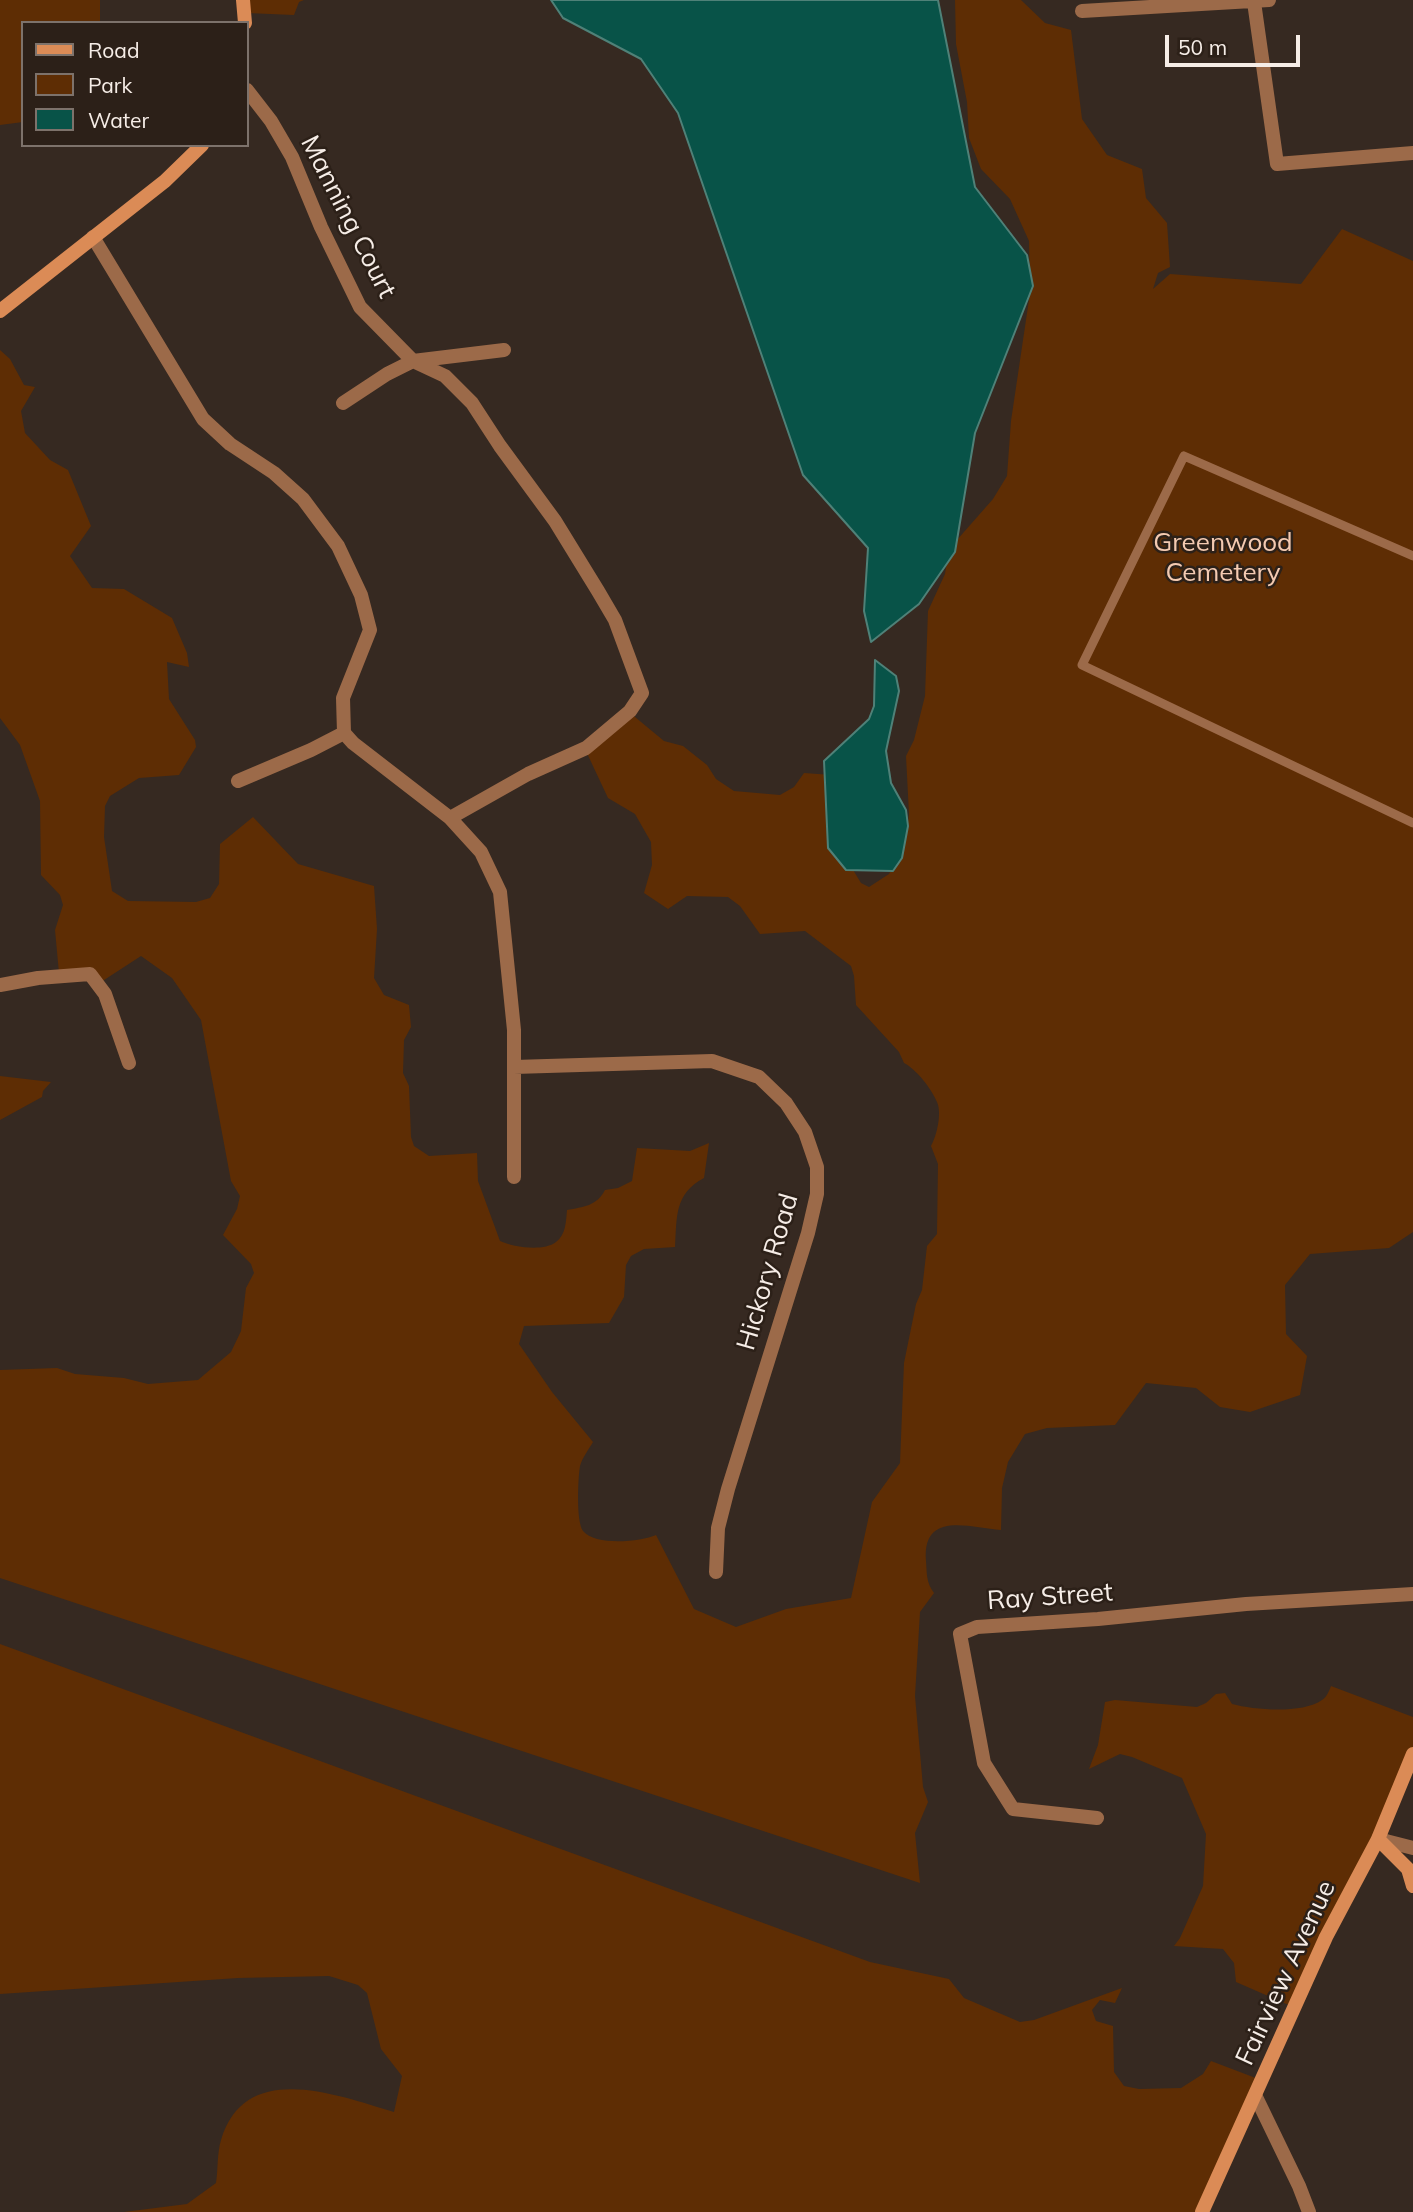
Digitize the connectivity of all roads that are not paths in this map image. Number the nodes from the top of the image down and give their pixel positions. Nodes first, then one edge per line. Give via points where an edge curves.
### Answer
1 (243, 0) edge
2 (1261, 1) edge
3 (1082, 11) dead end
4 (245, 21) edge
5 (248, 91) edge
6 (200, 147) edge
7 (1413, 153) edge
8 (93, 237) junction
9 (0, 311) edge
10 (504, 350) dead end
11 (413, 361) junction
12 (343, 403) dead end
13 (1413, 556) edge
14 (344, 733) junction
15 (238, 780) dead end
16 (450, 818) junction
17 (1413, 823) edge
18 (0, 985) edge
19 (129, 1063) dead end
20 (514, 1067) junction
21 (514, 1177) dead end
22 (716, 1572) dead end
23 (1413, 1594) edge
24 (1413, 1754) edge
25 (1097, 1818) dead end
26 (1378, 1839) junction
27 (1413, 1848) edge
28 (1413, 1886) edge
29 (1256, 2097) junction
30 (1202, 2212) edge
31 (1309, 2212) edge

1 - 4 main road
2 - 3 street
2 - 7 street via 1277,164
5 - 11 street, Manning Court via 292,157 360,307
6 - 8 main road via 165,181
8 - 9 main road
8 - 14 street via 202,419 303,499 338,546 362,595 370,630 343,698
10 - 11 street
11 - 12 street
11 - 16 street via 445,376 472,403 555,521 615,620 642,694 630,711 586,748
13 - 17 lane via 1184,456 1082,665
14 - 15 street
14 - 16 street
16 - 20 street via 481,852 500,892
18 - 19 street via 90,974 105,993
20 - 21 street
20 - 22 street, Hickory Road via 712,1060 758,1077 786,1103 805,1132 817,1167 817,1194 728,1489 718,1528
23 - 25 street, Ray Street via 977,1627 960,1634 984,1763 1013,1809
24 - 26 main road, Fairview Avenue
26 - 27 street
26 - 28 main road via 1408,1869
26 - 29 main road, Fairview Avenue via 1321,1950
29 - 30 main road, Fairview Avenue
29 - 31 street

